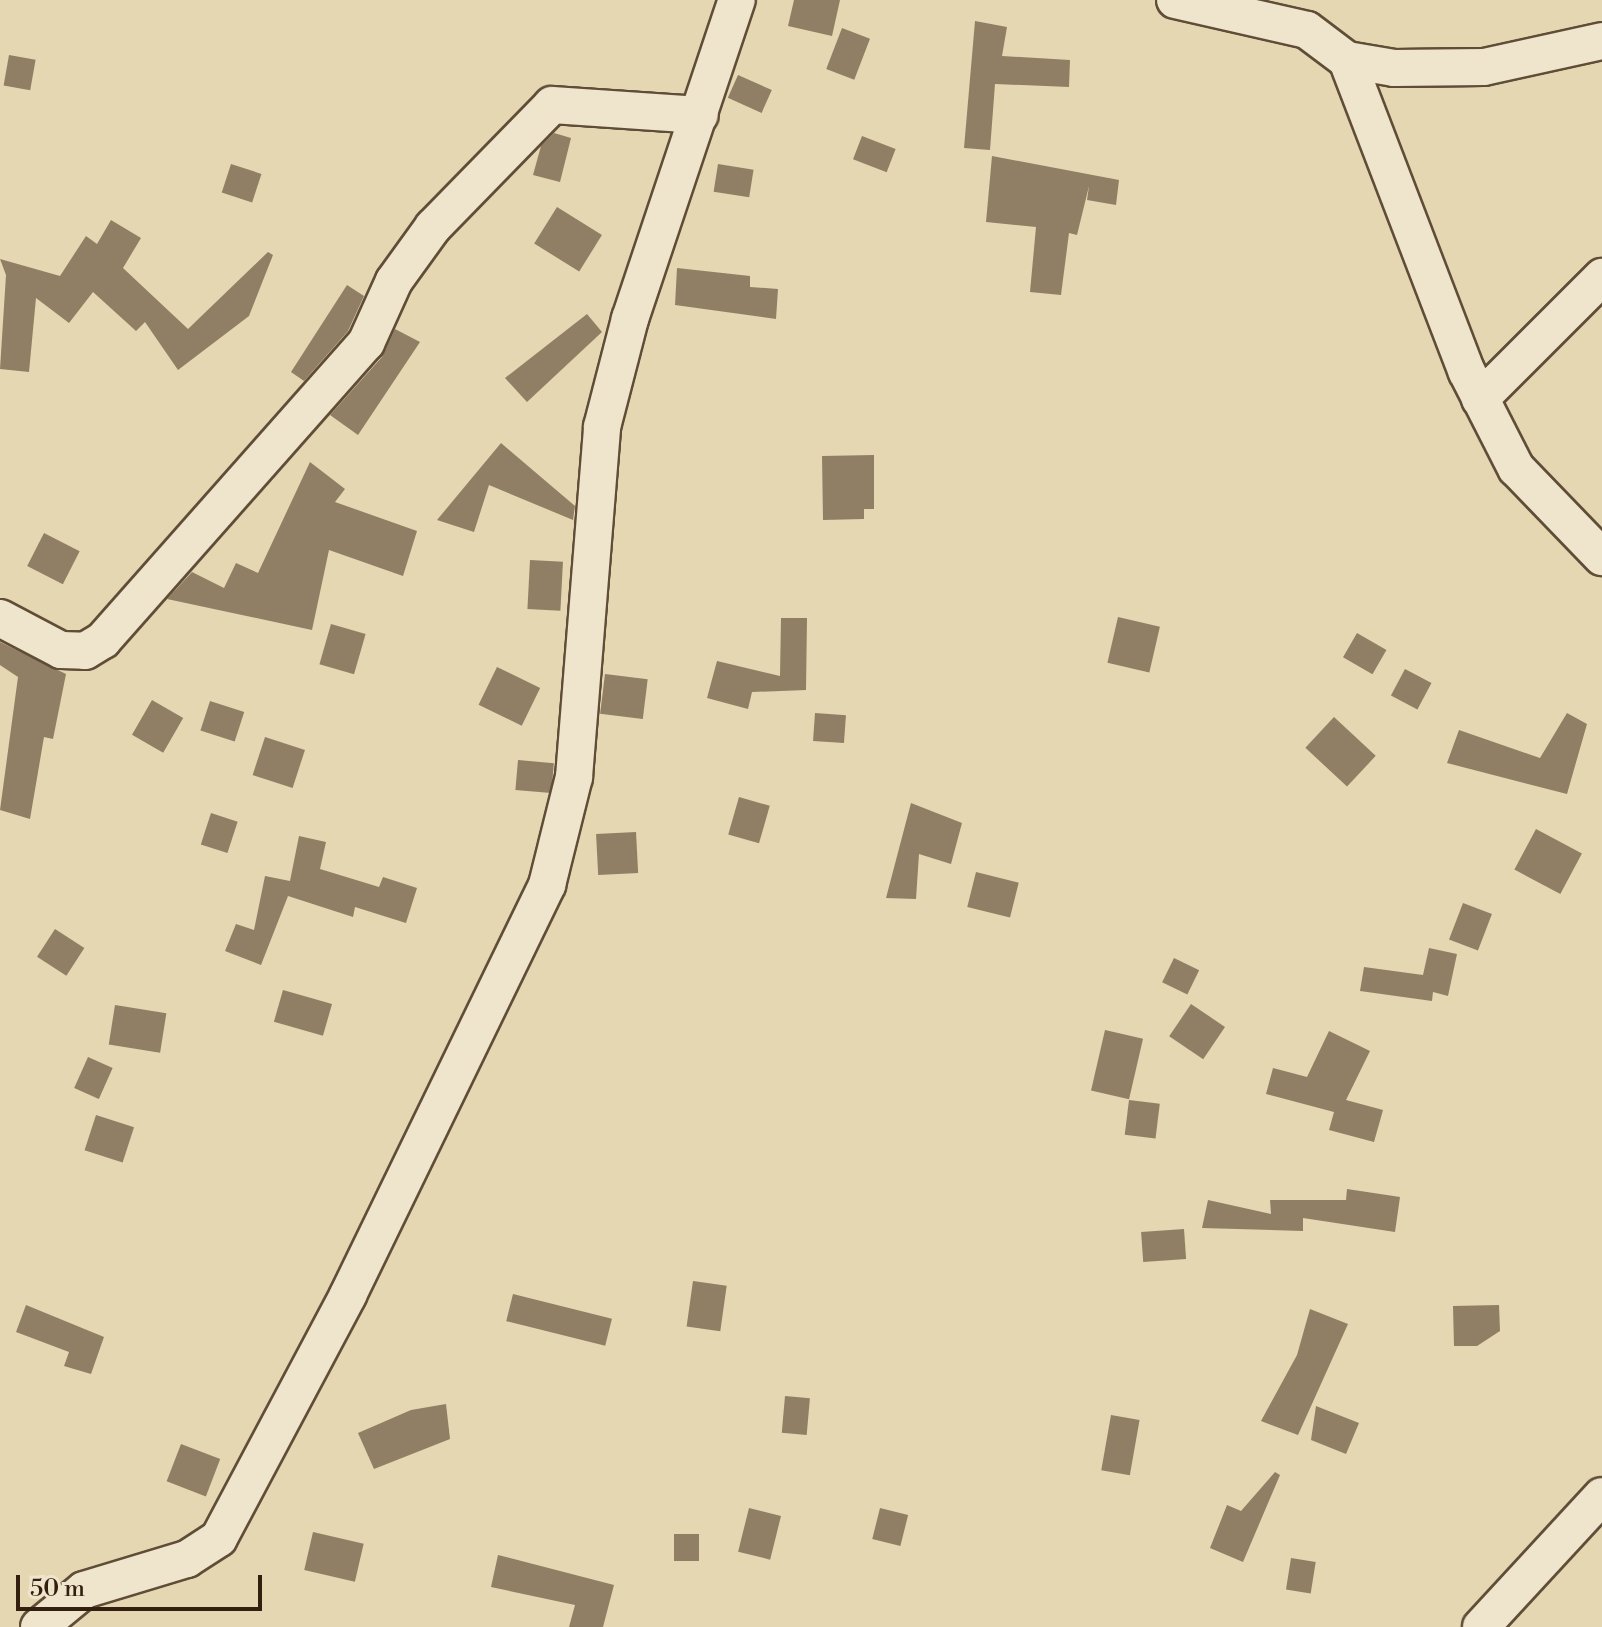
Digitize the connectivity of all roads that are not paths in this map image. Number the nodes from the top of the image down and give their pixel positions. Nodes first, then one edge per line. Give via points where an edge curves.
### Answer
1 (737, 0) edge
2 (1175, 0) edge
3 (1313, 15) edge
4 (1602, 41) edge
5 (1347, 60) junction
6 (700, 115) junction
7 (1602, 277) edge
8 (1480, 399) junction
9 (1602, 557) edge
10 (0, 618) edge
11 (1602, 1496) edge
12 (39, 1627) edge
13 (1481, 1627) edge

1 - 6 street
2 - 3 street
3 - 5 street
4 - 5 street via 1484,67
5 - 8 street
6 - 10 street via 552,105 433,227 394,281 366,343 103,640 85,651 61,650
6 - 12 street via 602,427 574,777 547,885 348,1295 219,1538 187,1559 84,1590
7 - 8 street
8 - 9 street via 1516,468
11 - 13 street

